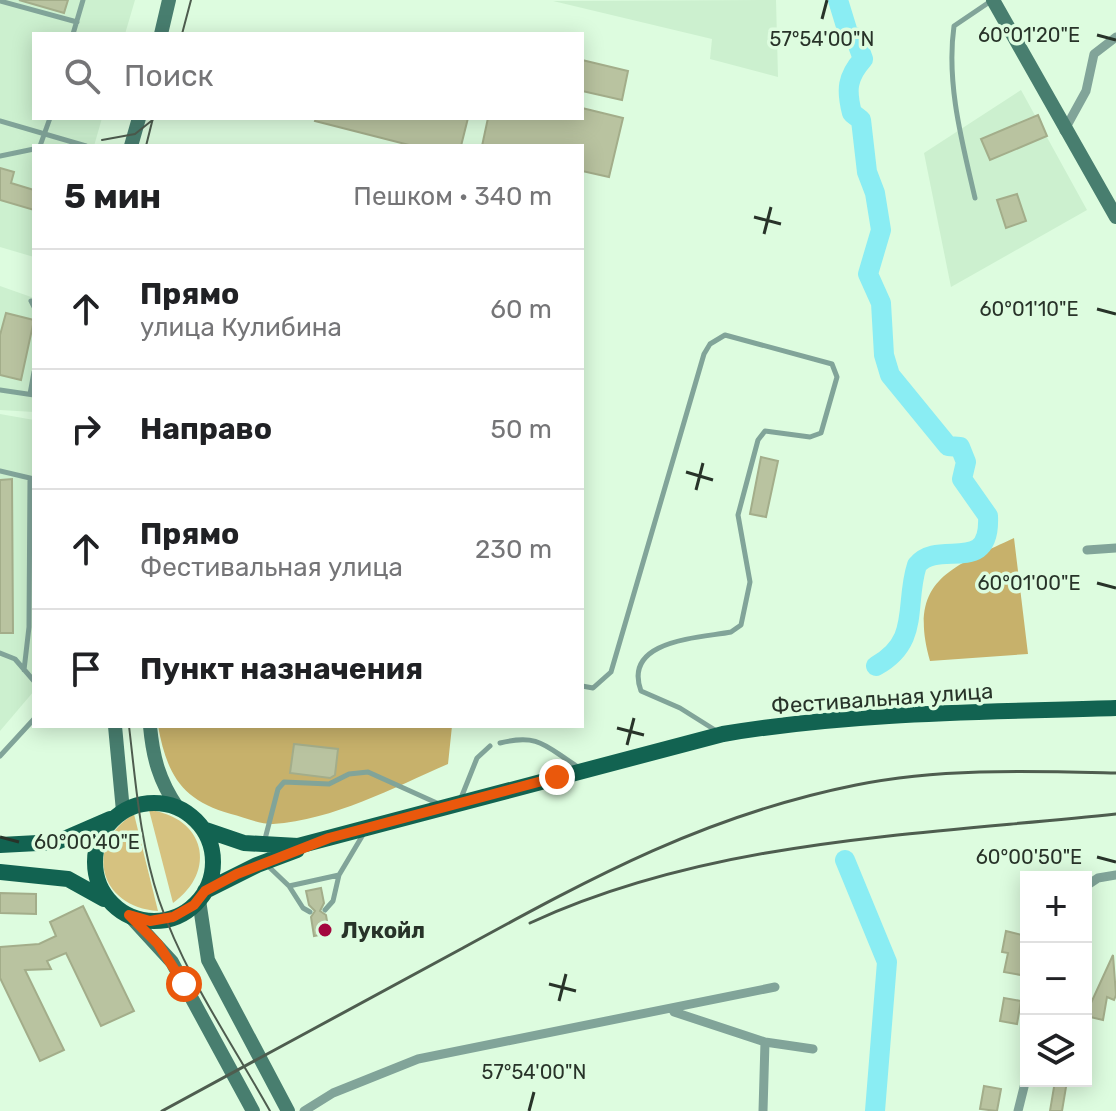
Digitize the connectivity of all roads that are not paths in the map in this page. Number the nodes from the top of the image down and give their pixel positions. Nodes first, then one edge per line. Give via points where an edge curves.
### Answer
1 (83, 0) edge
2 (169, 0) edge
3 (992, 0) edge
4 (0, 1) edge
5 (77, 22) junction
6 (74, 32) edge
7 (161, 32) edge
8 (1116, 37) edge
9 (50, 120) edge
10 (138, 120) edge
11 (0, 121) edge
12 (1064, 131) junction
13 (46, 134) junction
14 (41, 144) edge
15 (79, 144) edge
16 (132, 144) edge
17 (32, 149) edge
18 (0, 156) edge
19 (975, 198) dead end
20 (1116, 217) edge
21 (0, 390) edge
22 (32, 395) edge
23 (0, 471) edge
24 (32, 479) edge
25 (1116, 548) edge
26 (1087, 550) dead end
27 (0, 653) edge
28 (24, 670) junction
29 (32, 679) edge
30 (584, 686) edge
31 (1116, 708) edge
32 (32, 721) edge
33 (115, 728) edge
34 (150, 728) edge
35 (723, 734) junction
36 (500, 743) dead end
37 (490, 746) dead end
38 (0, 756) edge
39 (583, 770) junction
40 (454, 805) junction
41 (177, 807) junction
42 (119, 813) junction
43 (367, 828) junction
44 (203, 829) junction
45 (0, 845) edge
46 (263, 854) junction
47 (0, 872) edge
48 (339, 875) junction
49 (1116, 875) edge
50 (1092, 882) edge
51 (289, 886) junction
52 (202, 896) junction
53 (113, 905) junction
54 (325, 910) dead end
55 (310, 912) dead end
56 (129, 915) junction
57 (775, 987) dead end
58 (671, 1011) junction
59 (765, 1042) junction
60 (813, 1049) dead end
61 (1024, 1087) edge
62 (253, 1111) edge
63 (288, 1111) edge
64 (304, 1111) edge
65 (763, 1111) edge
66 (1018, 1111) edge

1 - 5 lane
2 - 7 street
3 - 12 street
3 - 19 lane via 954,26 951,48
4 - 5 lane
5 - 6 lane
8 - 12 street via 1094,54 1086,91
9 - 13 lane
10 - 16 street
11 - 13 lane
12 - 20 street
13 - 14 lane
13 - 15 lane
17 - 18 lane
21 - 22 lane
23 - 24 lane
24 - 28 lane
25 - 26 street
27 - 28 lane
28 - 29 lane
30 - 35 lane via 593,688 611,672 710,344 725,335 832,364 837,377 821,433 810,437 765,431 758,440 738,515 750,582 741,625 731,632 662,645 640,667 641,691
31 - 35 main road, Фестивальная улица via 860,716
32 - 38 lane
33 - 42 street
34 - 41 street via 162,785
35 - 39 main road, Фестивальная улица
36 - 39 lane via 535,739
37 - 40 lane via 483,749
39 - 40 main road, Фестивальная улица
40 - 43 main road, Фестивальная улица
40 - 46 lane via 368,772 329,784 284,782
41 - 42 main road via 146,803
41 - 44 main road
42 - 45 main road via 57,842
42 - 53 main road via 98,841 94,862 100,886
43 - 46 main road, Фестивальная улица
43 - 48 lane
44 - 46 main road, Фестивальная улица
44 - 52 main road via 213,859
46 - 51 lane
46 - 52 main road, Фестивальная улица
47 - 53 main road via 68,879
48 - 51 lane
48 - 54 lane via 333,901
49 - 50 street
51 - 55 lane
52 - 56 main road via 169,919
52 - 63 street via 208,960
53 - 56 main road
56 - 62 street via 172,962
57 - 58 street
58 - 59 street
58 - 64 street via 418,1059 333,1093
59 - 60 street
59 - 65 street
61 - 66 street

